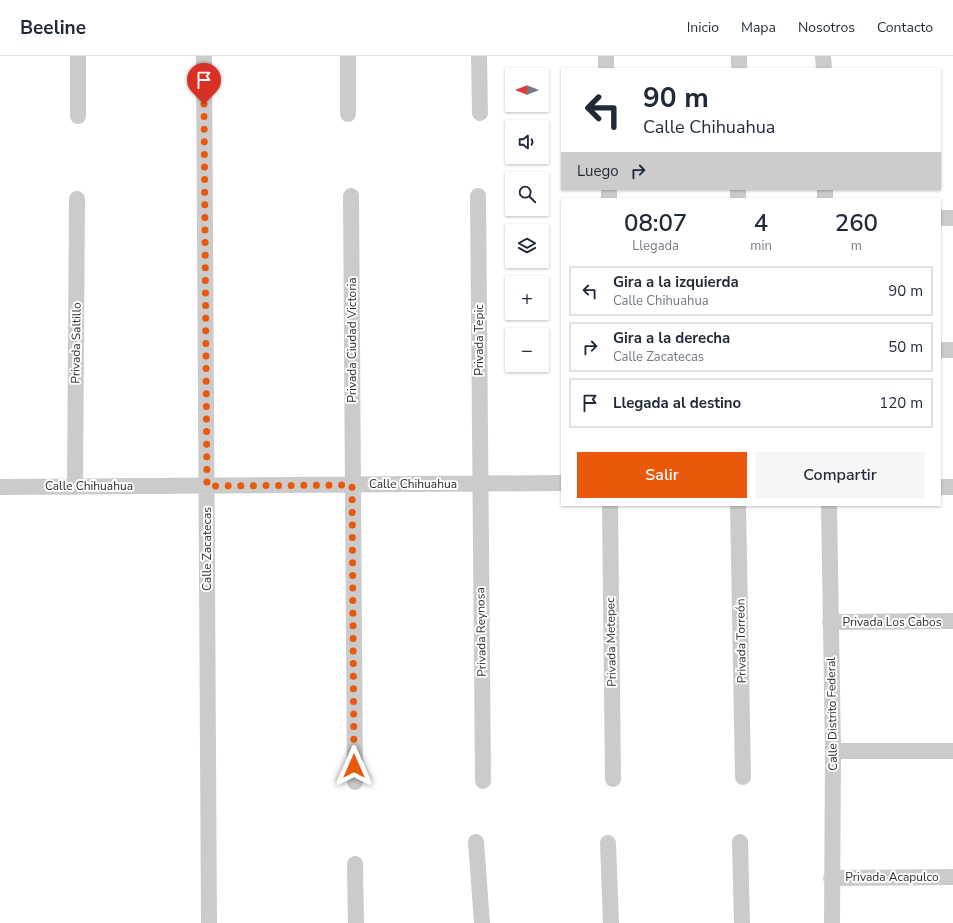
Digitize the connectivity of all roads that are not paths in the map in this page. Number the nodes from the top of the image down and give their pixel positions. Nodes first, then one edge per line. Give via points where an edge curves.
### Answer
1 (78, 56) edge
2 (204, 56) edge
3 (348, 56) edge
4 (479, 56) edge
5 (606, 56) edge
6 (739, 56) edge
7 (823, 56) edge
8 (606, 68) edge
9 (739, 68) edge
10 (824, 68) edge
11 (480, 113) dead end
12 (348, 114) dead end
13 (78, 116) dead end
14 (351, 196) dead end
15 (478, 196) dead end
16 (78, 199) dead end
17 (941, 218) edge
18 (953, 218) edge
19 (941, 350) edge
20 (953, 350) edge
21 (561, 483) edge
22 (480, 484) junction
23 (352, 485) junction
24 (207, 486) junction
25 (0, 487) edge
26 (75, 487) junction
27 (941, 487) edge
28 (953, 487) edge
29 (610, 506) edge
30 (738, 506) edge
31 (829, 506) edge
32 (953, 621) edge
33 (830, 622) junction
34 (833, 751) junction
35 (953, 751) edge
36 (743, 777) dead end
37 (613, 779) dead end
38 (483, 780) dead end
39 (354, 782) dead end
40 (476, 842) dead end
41 (740, 842) dead end
42 (608, 843) dead end
43 (355, 864) dead end
44 (953, 877) edge
45 (831, 878) junction
46 (209, 923) edge
47 (356, 923) edge
48 (482, 923) edge
49 (611, 923) edge
50 (742, 923) edge
51 (832, 923) edge

1 - 13 street
2 - 24 street, Calle Zacatecas
3 - 12 street
4 - 11 street
5 - 8 street
6 - 9 street
7 - 10 street
14 - 23 street, Privada Ciudad Victoria
15 - 22 street, Privada Tepic
16 - 26 street, Privada Saltillo
17 - 18 street
19 - 20 street
21 - 22 street, Calle Chihuahua
22 - 23 street, Calle Chihuahua
22 - 38 street, Privada Reynosa
23 - 24 street, Calle Chihuahua
23 - 39 street, Privada Ciudad Victoria
24 - 26 street, Calle Chihuahua
24 - 46 street, Calle Zacatecas
25 - 26 street, Calle Chihuahua
27 - 28 street
29 - 37 street, Privada Metepec
30 - 36 street, Privada Torreón
31 - 33 street, Calle Distrito Federal
32 - 33 street, Privada Los Cabos
33 - 34 street, Calle Distrito Federal
34 - 35 street
34 - 45 street, Calle Distrito Federal
40 - 48 street
41 - 50 street
42 - 49 street
43 - 47 street
44 - 45 street, Privada Acapulco
45 - 51 street, Calle Distrito Federal

